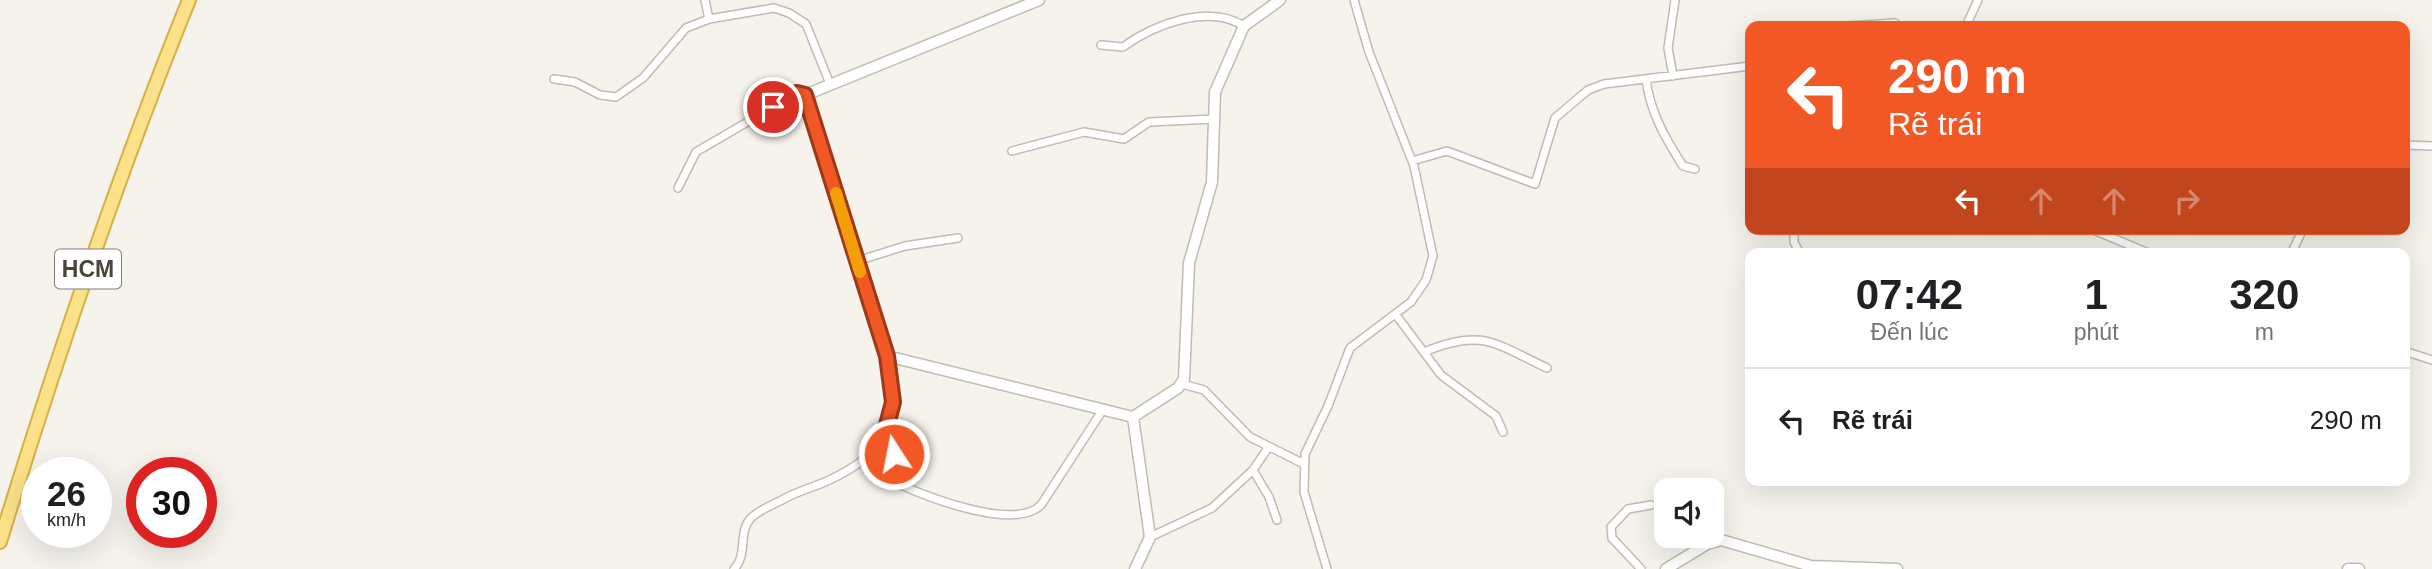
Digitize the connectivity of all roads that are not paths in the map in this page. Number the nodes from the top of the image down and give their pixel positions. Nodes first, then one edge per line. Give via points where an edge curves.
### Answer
1 (188, 0) edge
2 (705, 0) edge
3 (1039, 0) edge
4 (1280, 0) edge
5 (1354, 0) edge
6 (1675, 0) edge
7 (1978, 0) edge
8 (709, 19) junction
9 (1968, 21) edge
10 (1244, 26) junction
11 (1101, 45) dead end
12 (1745, 67) edge
13 (1673, 76) junction
14 (554, 79) dead end
15 (1646, 79) junction
16 (830, 84) junction
17 (805, 95) junction
18 (1214, 119) junction
19 (2410, 145) edge
20 (2432, 146) edge
21 (1012, 151) dead end
22 (1412, 161) junction
23 (1695, 169) dead end
24 (678, 188) dead end
25 (2105, 235) edge
26 (958, 238) dead end
27 (2137, 248) edge
28 (857, 261) junction
29 (1396, 315) junction
30 (1424, 352) junction
31 (2410, 353) edge
32 (887, 356) junction
33 (2432, 360) edge
34 (1547, 368) dead end
35 (1182, 384) junction
36 (1102, 411) junction
37 (1133, 417) junction
38 (1503, 432) dead end
39 (883, 440) junction
40 (1268, 448) junction
41 (1302, 463) junction
42 (1253, 470) junction
43 (1651, 505) dead end
44 (1277, 520) dead end
45 (1150, 537) junction
46 (0, 542) edge
47 (734, 569) edge
48 (1135, 569) edge
49 (1327, 569) edge
50 (1641, 569) edge
51 (1666, 569) edge
52 (1897, 569) edge
53 (2348, 569) edge
54 (2359, 569) edge

1 - 46 highway, HCM via 72,315
2 - 8 street
3 - 16 street
4 - 10 street
5 - 22 street via 1369,52
6 - 13 street via 1668,48
7 - 9 street
8 - 14 street via 682,31 643,78 615,97
8 - 16 street via 774,8 789,13 811,31
10 - 11 street via 1232,20 1188,16 1137,36 1123,47
10 - 18 street via 1218,85
12 - 13 street
13 - 15 street
15 - 22 street via 1595,86 1558,114 1535,184 1447,151
15 - 23 street via 1660,129 1683,166
16 - 17 street
17 - 24 street via 797,93 696,152
17 - 28 street
18 - 21 street via 1149,122 1119,139 1084,132
18 - 35 street via 1212,182 1189,263
19 - 20 street
22 - 29 street via 1433,256 1421,289
25 - 27 street
26 - 28 street via 905,246
28 - 32 street
29 - 30 street
29 - 41 street via 1350,348
30 - 34 street via 1478,338
30 - 38 street via 1446,380 1496,416
31 - 33 street
32 - 36 street
32 - 39 street via 893,402
35 - 37 street
35 - 40 street via 1204,390 1241,430
36 - 37 street
36 - 39 street via 1041,505 1026,513 973,512 904,486 897,478 893,451
37 - 45 street
39 - 47 street via 848,469 751,518 742,558
40 - 41 street
40 - 42 street
41 - 49 street via 1304,492
42 - 44 street
42 - 45 street via 1212,508
43 - 50 street via 1628,509 1611,527 1612,538
45 - 48 street
51 - 52 street via 1721,540 1811,566
53 - 54 street

